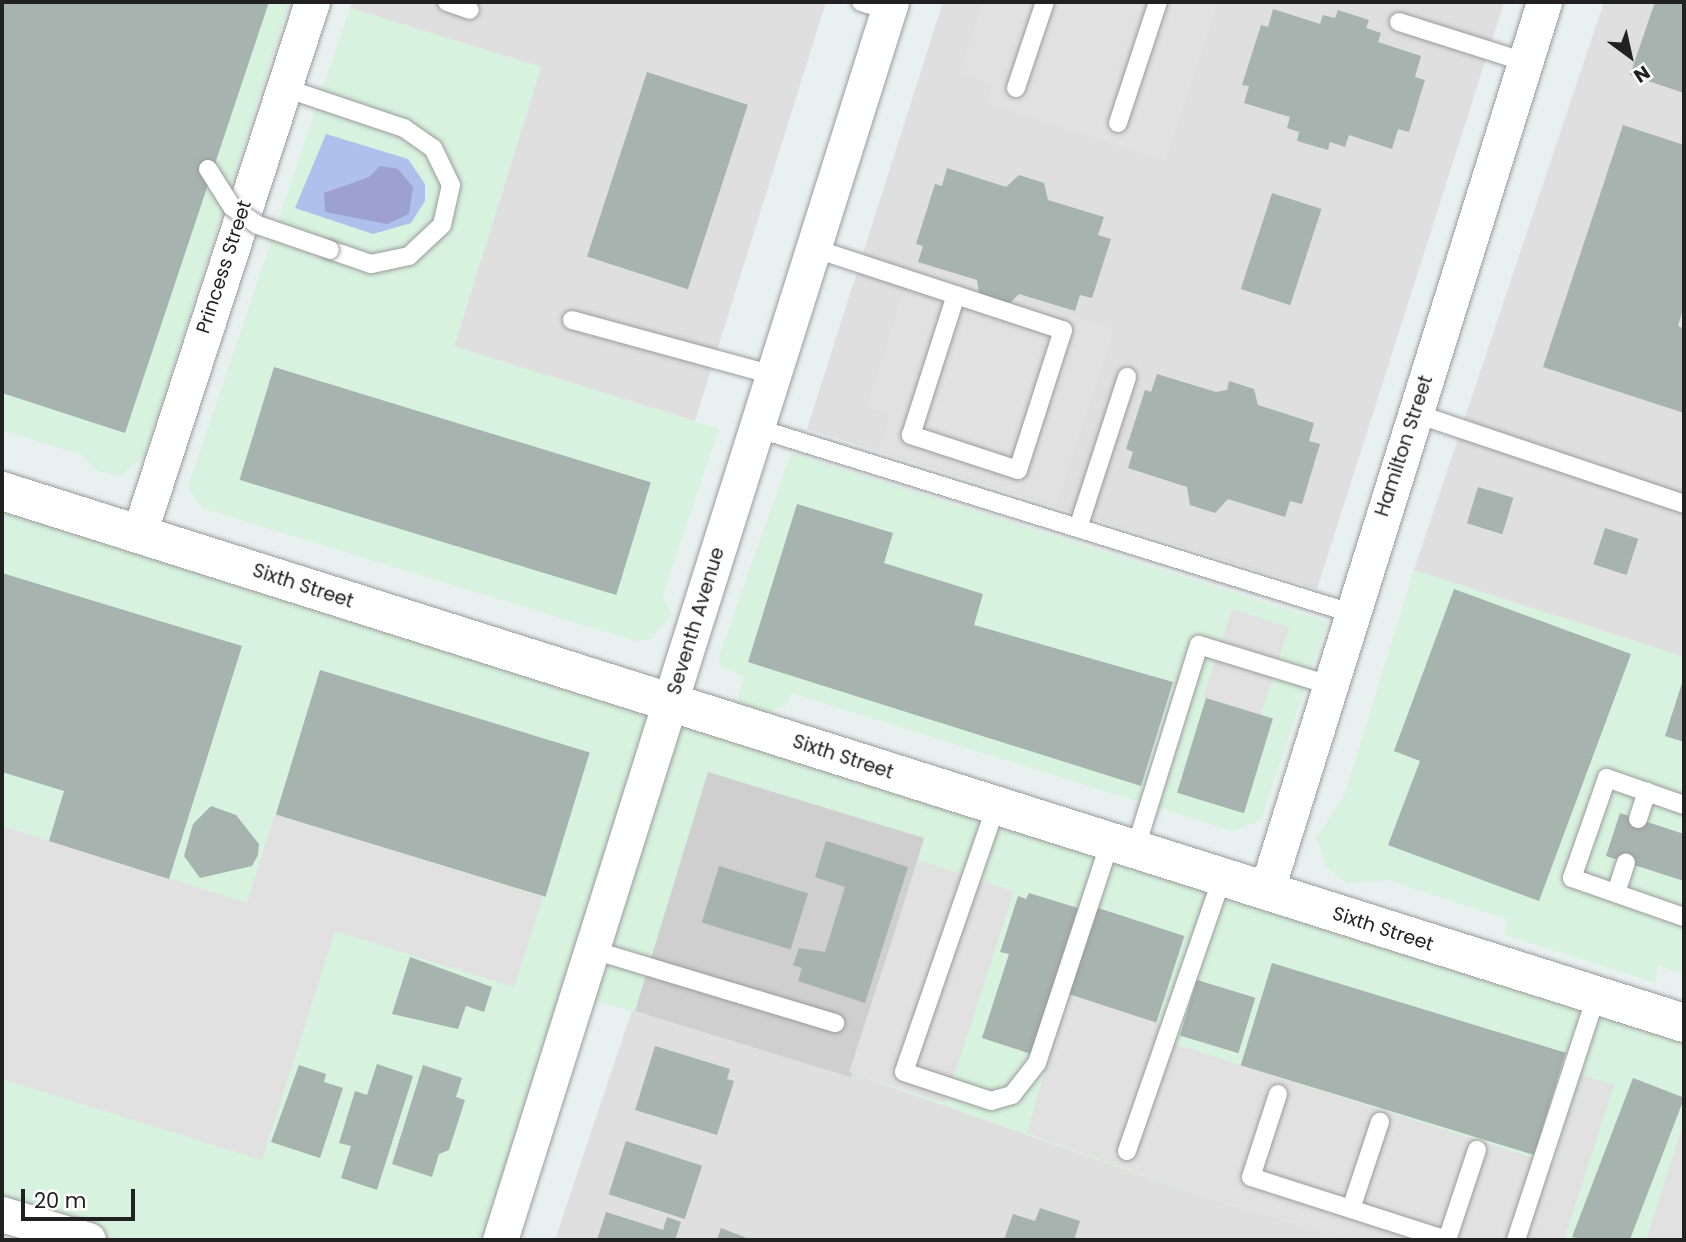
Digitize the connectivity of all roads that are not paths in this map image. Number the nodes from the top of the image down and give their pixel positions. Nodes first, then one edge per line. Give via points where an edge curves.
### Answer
1 (312, 2) edge
2 (447, 2) edge
3 (1045, 2) edge
4 (1158, 2) edge
5 (1544, 2) edge
6 (880, 4) edge
7 (470, 10) dead end
8 (1399, 22) dead end
9 (1525, 62) junction
10 (285, 88) junction
11 (1016, 88) dead end
12 (1118, 123) dead end
13 (208, 169) dead end
14 (813, 248) junction
15 (957, 295) junction
16 (572, 320) dead end
17 (773, 375) junction
18 (1127, 377) dead end
19 (1414, 413) junction
20 (756, 428) junction
21 (2, 491) edge
22 (1684, 504) edge
23 (1078, 528) junction
24 (139, 534) junction
25 (1351, 613) junction
26 (1329, 685) junction
27 (670, 702) junction
28 (1647, 791) junction
29 (1684, 805) edge
30 (996, 806) junction
31 (1638, 819) dead end
32 (1123, 846) junction
33 (1626, 863) dead end
34 (1223, 878) junction
35 (1266, 891) junction
36 (1616, 893) junction
37 (1683, 914) edge
38 (593, 950) junction
39 (1596, 996) junction
40 (835, 1023) dead end
41 (1684, 1023) edge
42 (1278, 1094) dead end
43 (1380, 1122) dead end
44 (1477, 1150) dead end
45 (1127, 1151) dead end
46 (1351, 1209) junction
47 (2, 1213) edge
48 (88, 1240) edge
49 (500, 1240) edge
50 (1447, 1240) edge
51 (1516, 1240) edge

1 - 10 street, Princess Street
2 - 7 lane
3 - 11 lane
4 - 12 lane
5 - 9 street, Hamilton Street
6 - 14 street, Seventh Avenue
8 - 9 lane
9 - 19 street, Hamilton Street
10 - 13 lane, bridge via 404,128 433,148 451,185 442,225 408,256 371,264 258,225 232,207
10 - 24 street, Princess Street
14 - 15 lane
14 - 17 street, Seventh Avenue
15 - 15 lane via 1063,330 1018,470 911,435
16 - 17 lane
17 - 20 street, Seventh Avenue
18 - 23 lane
19 - 22 lane
19 - 25 street, Hamilton Street
20 - 23 lane
20 - 27 street, Seventh Avenue
21 - 24 street, Sixth Street
23 - 25 lane
24 - 27 street, Sixth Street
25 - 26 street, Hamilton Street
26 - 32 lane via 1199,645
26 - 35 street, Hamilton Street
27 - 30 street, Sixth Street
27 - 38 street, Seventh Avenue
28 - 29 lane
28 - 31 lane
28 - 36 lane via 1607,778 1572,878
30 - 32 street, Sixth Street
30 - 32 lane via 904,1072 991,1101 1024,1084
32 - 34 street, Sixth Street
33 - 36 lane
34 - 35 street, Sixth Street
34 - 45 lane
35 - 39 street, Sixth Street
36 - 37 lane
38 - 40 lane
38 - 49 street, Seventh Avenue
39 - 41 street, Sixth Street
39 - 51 lane
42 - 46 lane via 1251,1177
43 - 46 lane
44 - 50 lane
46 - 50 lane
47 - 48 street

